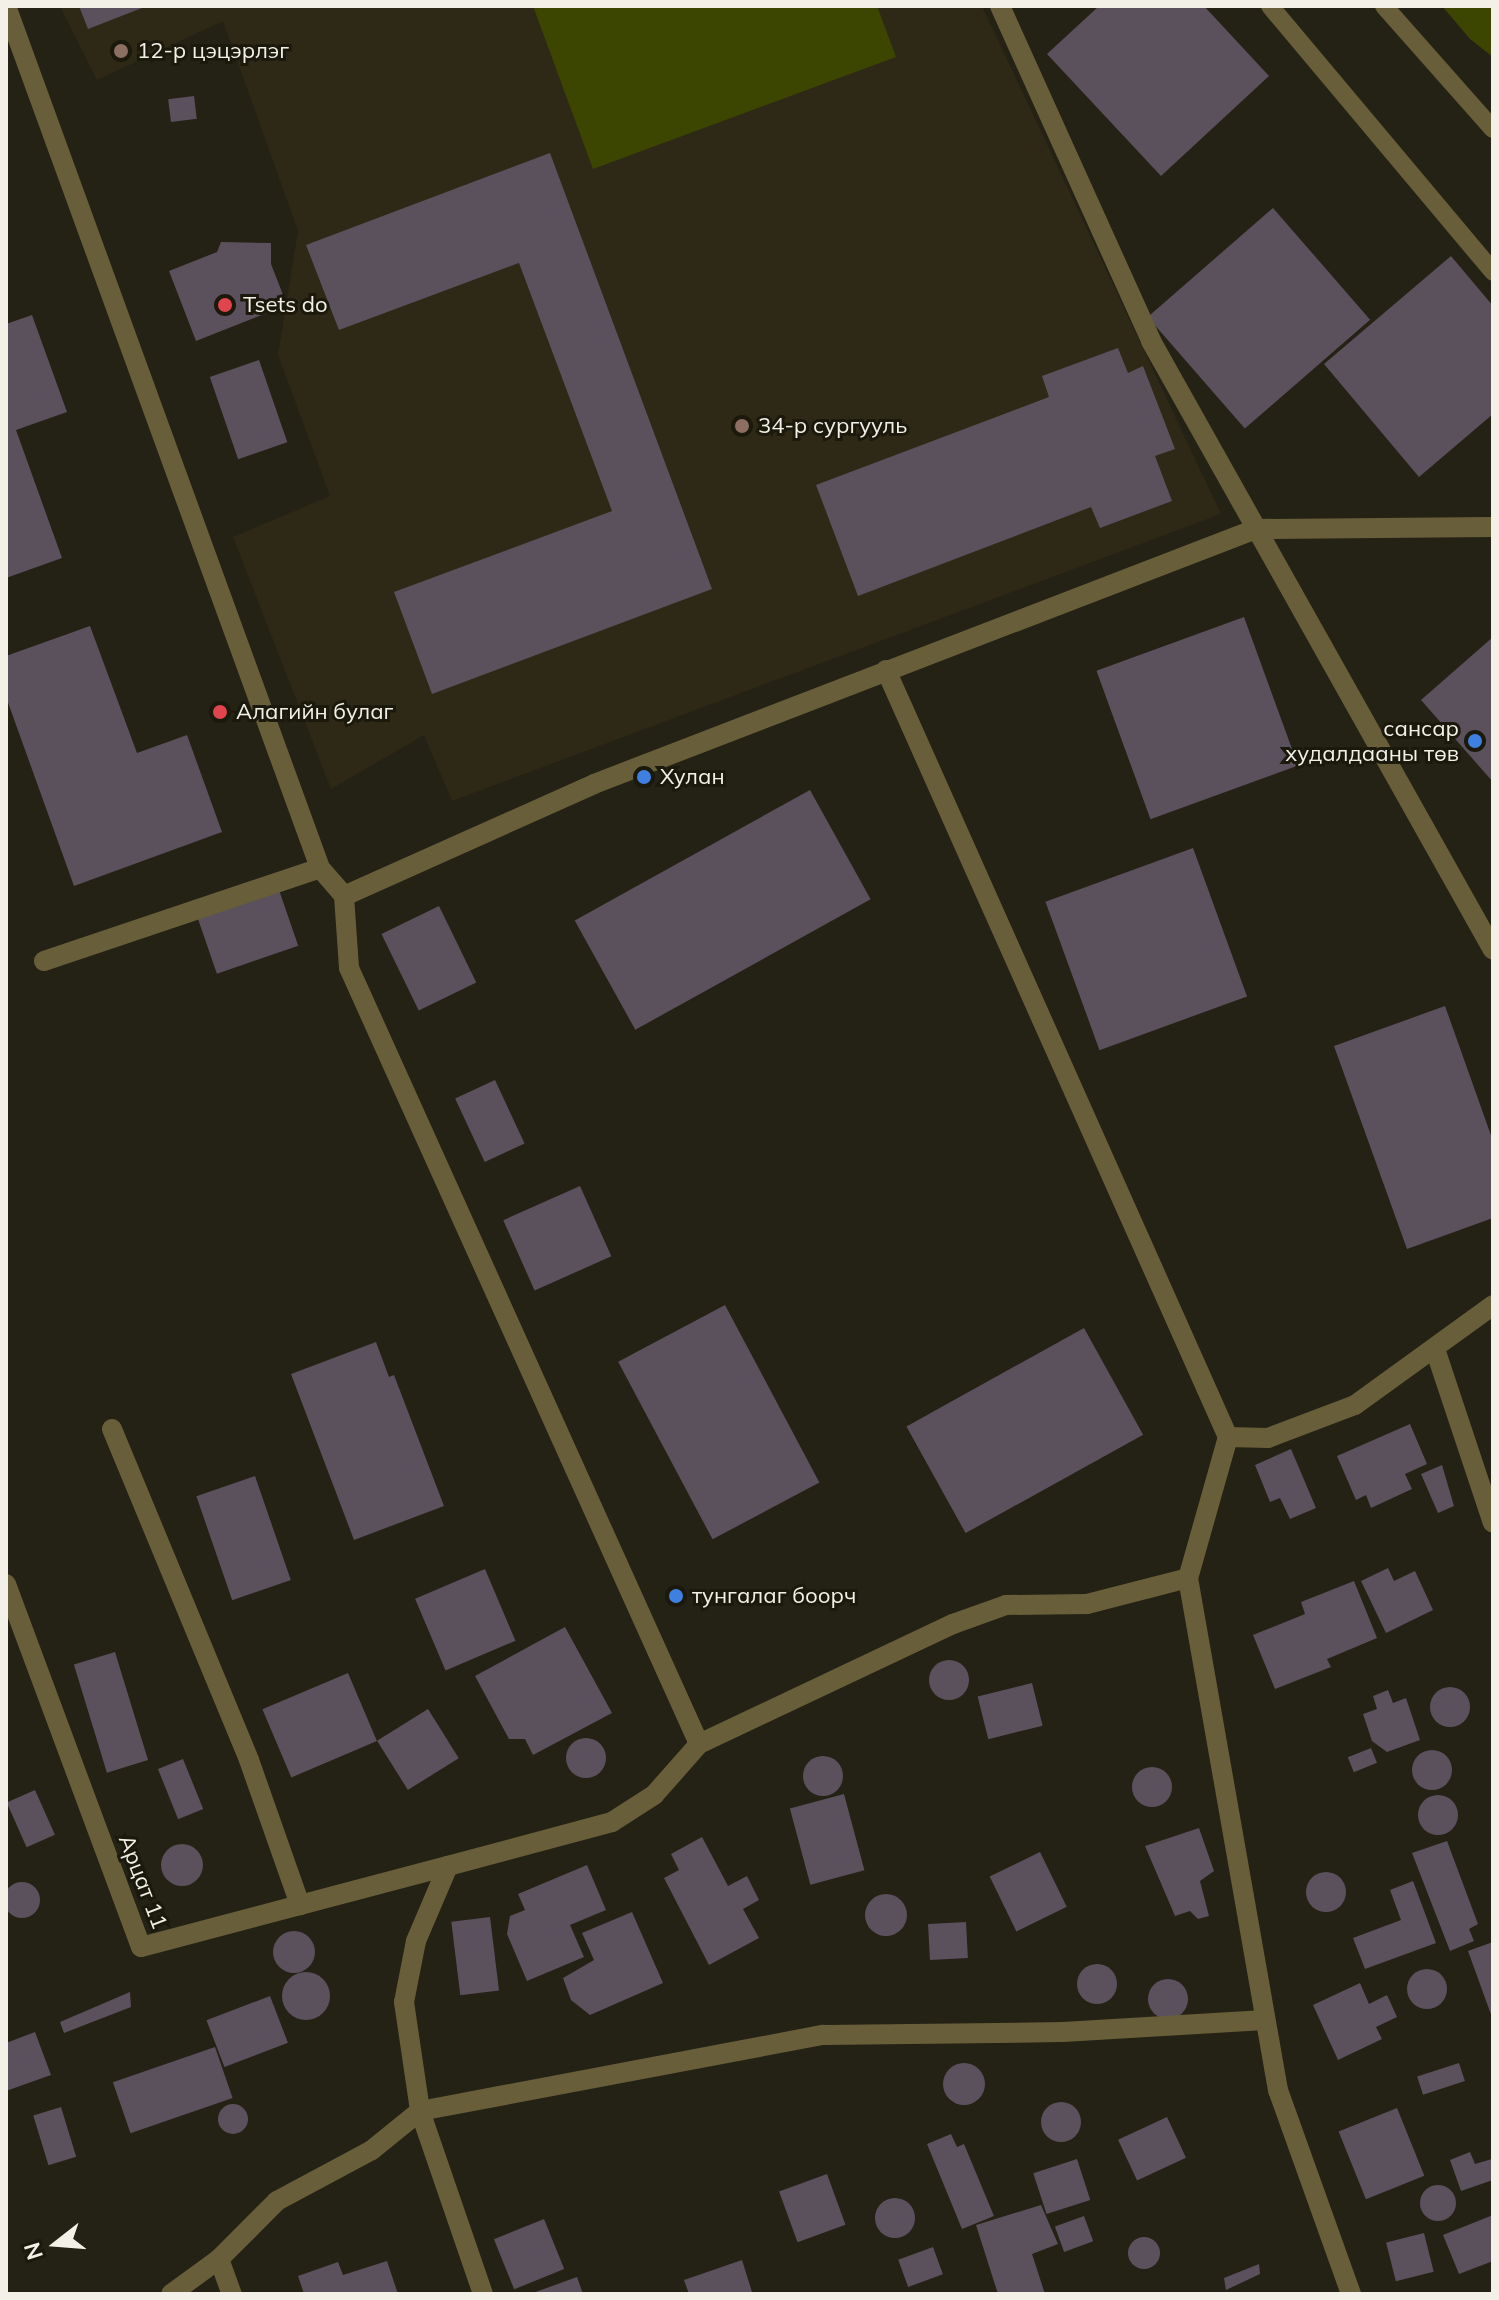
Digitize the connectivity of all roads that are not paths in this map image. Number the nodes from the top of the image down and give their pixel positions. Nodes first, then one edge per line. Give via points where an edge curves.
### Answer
1 (6, 6) edge
2 (1000, 6) edge
3 (1270, 6) edge
4 (1384, 6) edge
5 (1493, 129) edge
6 (1493, 272) edge
7 (1493, 527) edge
8 (1256, 529) junction
9 (886, 670) junction
10 (320, 868) junction
11 (344, 896) junction
12 (1493, 950) edge
13 (44, 961) dead end
14 (1493, 1305) edge
15 (1435, 1349) junction
16 (112, 1429) dead end
17 (1228, 1437) junction
18 (1493, 1523) edge
19 (1188, 1578) junction
20 (6, 1584) edge
21 (699, 1744) junction
22 (448, 1866) junction
23 (300, 1905) junction
24 (1265, 2020) junction
25 (420, 2111) junction
26 (219, 2259) junction
27 (171, 2294) edge
28 (232, 2294) edge
29 (483, 2294) edge
30 (1351, 2294) edge

1 - 10 street
2 - 8 street via 1151,341
3 - 6 lane
4 - 5 lane
7 - 8 street
8 - 9 street
8 - 12 street
9 - 11 street via 594,784
9 - 17 street
10 - 11 street
10 - 13 street
11 - 21 street via 349,968
14 - 15 street
15 - 17 street via 1355,1405 1304,1427 1268,1438
15 - 18 street
16 - 23 street via 249,1760
17 - 19 street
19 - 21 street via 1087,1604 1006,1605 953,1624
19 - 24 street
20 - 23 street, Арцат 11 via 141,1947
21 - 22 street, Арцат 11 via 654,1795 612,1822
22 - 23 street, Арцат 11
22 - 25 street via 416,1941 404,2002
24 - 25 street via 1063,2032 824,2035
24 - 30 street via 1278,2090
25 - 26 street via 372,2150 277,2201
25 - 29 street
26 - 27 street
26 - 28 street

